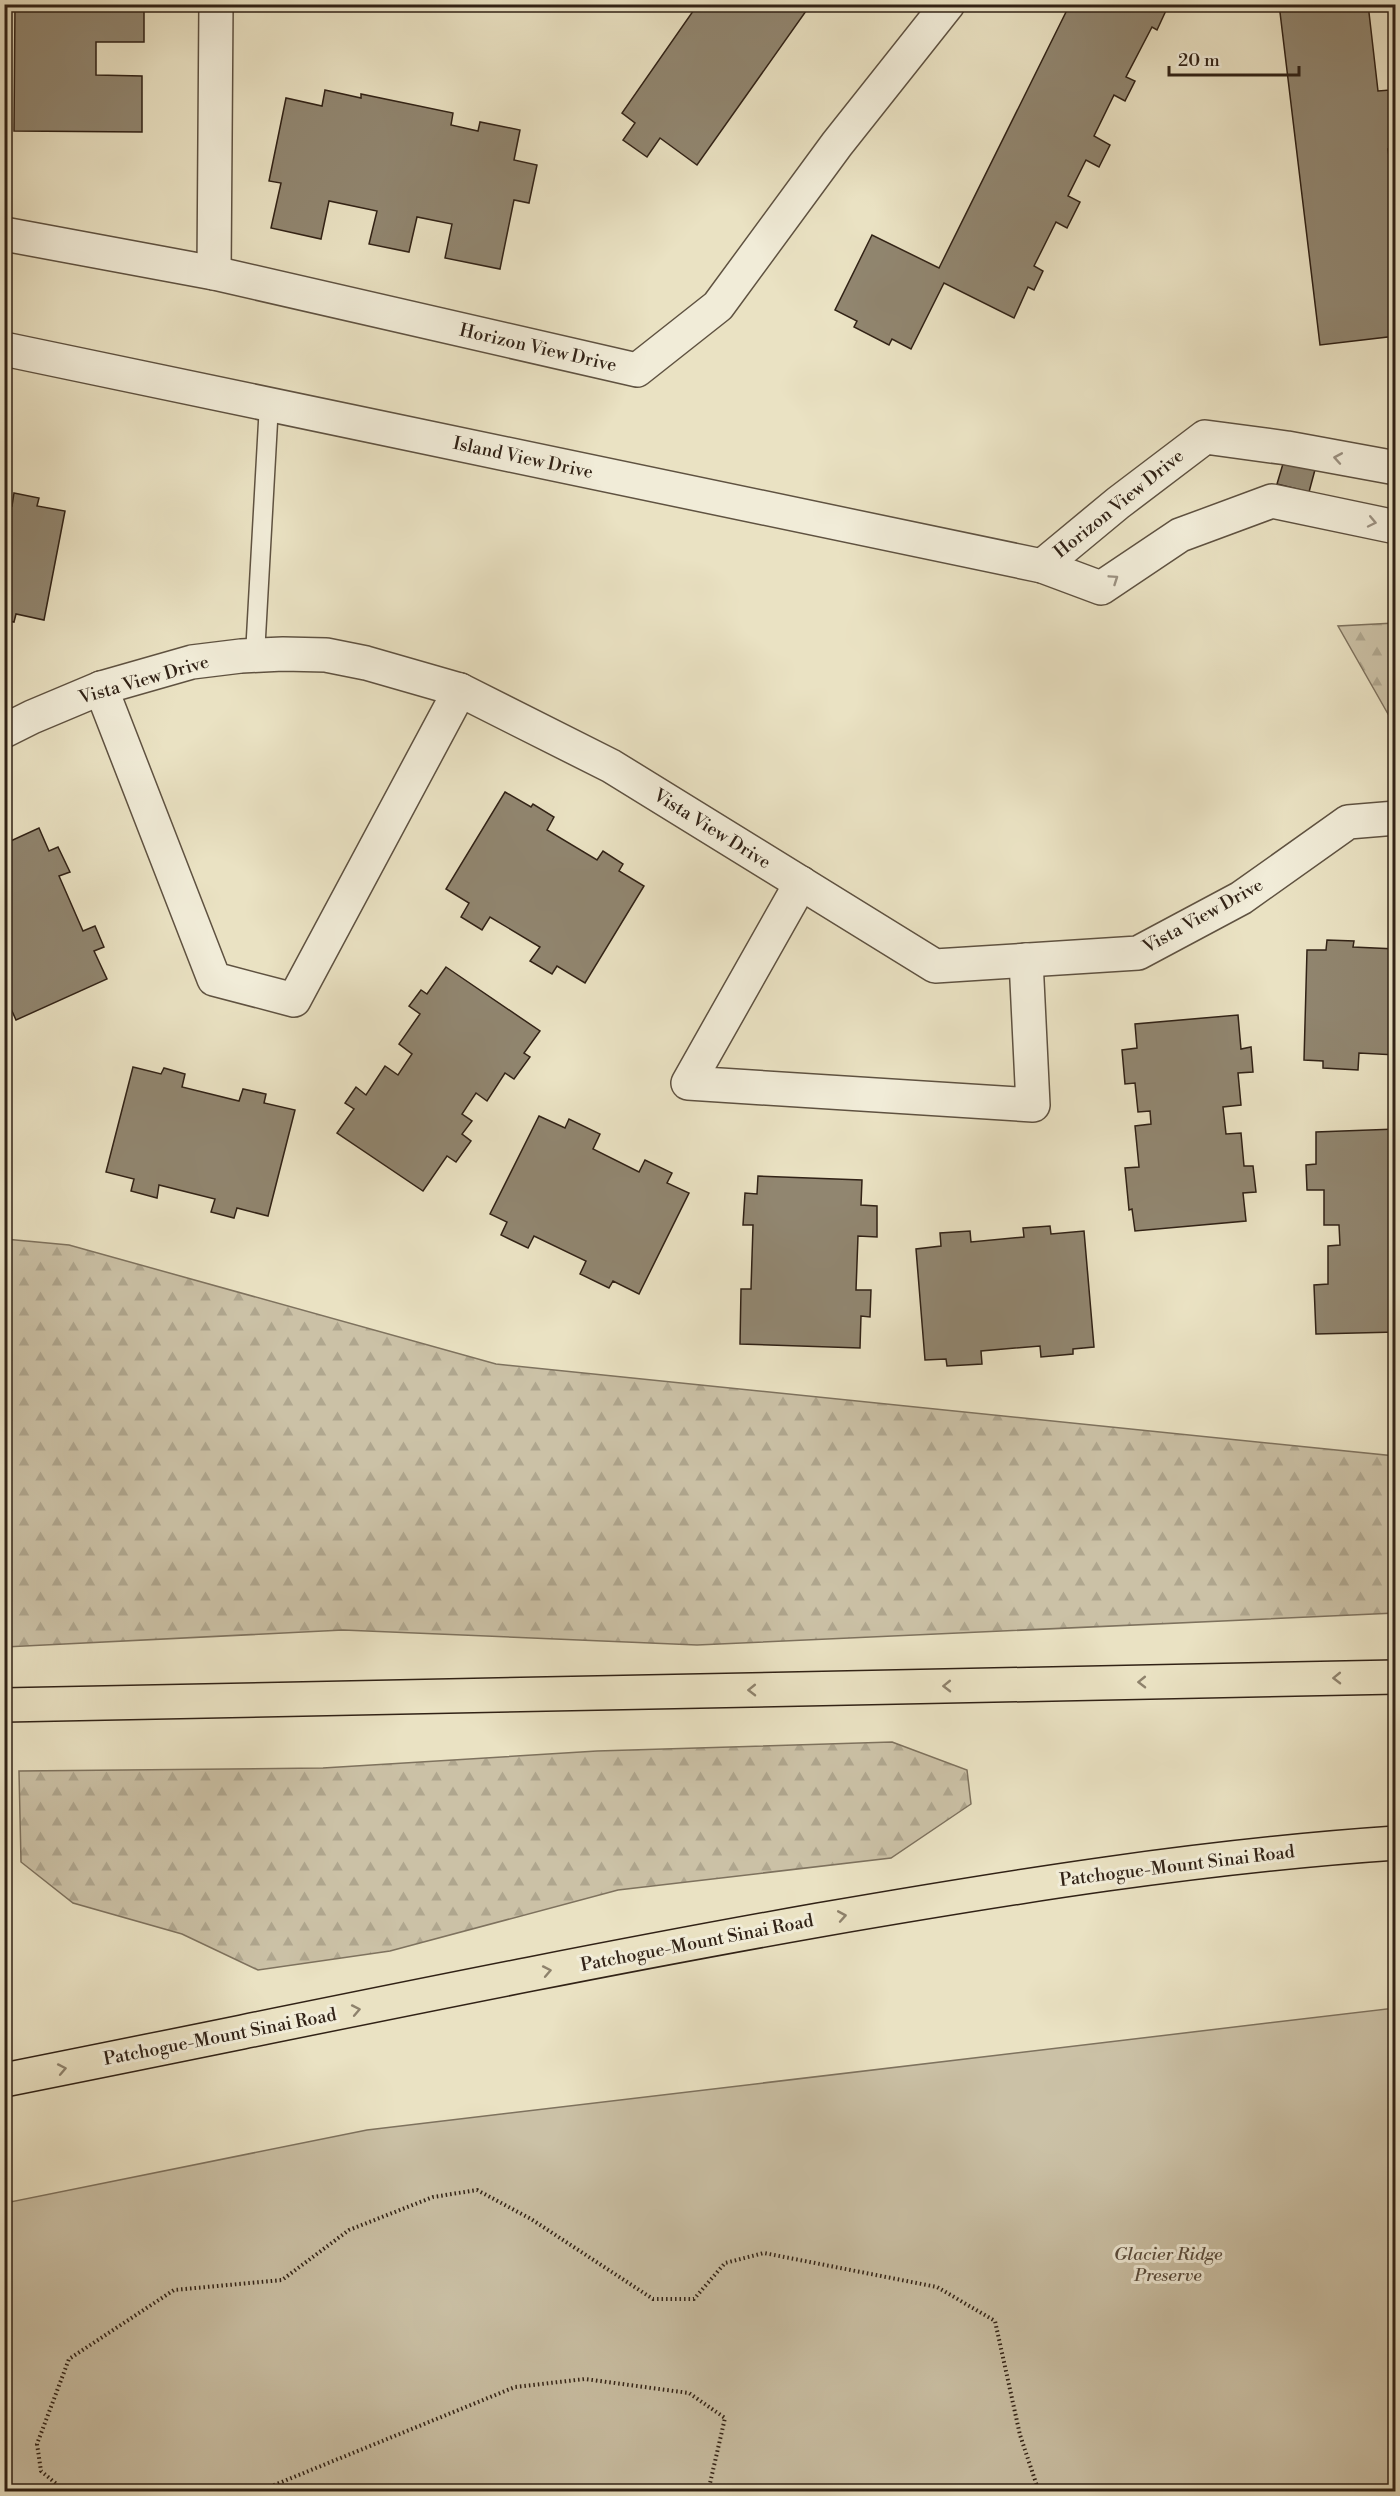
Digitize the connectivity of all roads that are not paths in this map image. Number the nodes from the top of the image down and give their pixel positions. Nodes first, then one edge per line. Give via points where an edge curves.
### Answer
1 (216, 4) edge
2 (948, 4) edge
3 (4, 234) edge
4 (214, 273) junction
5 (4, 349) edge
6 (269, 404) junction
7 (1395, 468) edge
8 (1395, 527) edge
9 (1041, 566) junction
10 (255, 656) junction
11 (101, 688) junction
12 (460, 690) junction
13 (4, 731) edge
14 (1395, 818) edge
15 (801, 884) junction
16 (1026, 960) junction
17 (1395, 1677) edge
18 (4, 1705) edge
19 (1395, 1843) edge
20 (4, 2080) edge

1 - 4 street
2 - 4 street, Horizon View Drive via 837,144 718,306 637,370
3 - 4 street, Horizon View Drive
5 - 6 street, Island View Drive
6 - 9 street, Island View Drive
6 - 10 lane
7 -> 9 street, Horizon View Drive via 1204,437
9 -> 8 street, Horizon View Drive via 1101,588 1180,535 1272,501
10 - 11 street, Vista View Drive via 192,662
10 - 12 street, Vista View Drive via 326,655
11 - 12 street via 214,979 294,1000
11 - 13 street, Vista View Drive
12 - 15 street, Vista View Drive via 611,766
14 - 16 street, Vista View Drive via 1348,822 1241,898 1138,953
15 - 16 street, Vista View Drive via 935,966
15 - 16 street via 688,1083 1033,1105
17 -> 18 highway
20 -> 19 highway, Patchogue-Mount Sinai Road via 888,1908 1190,1863

